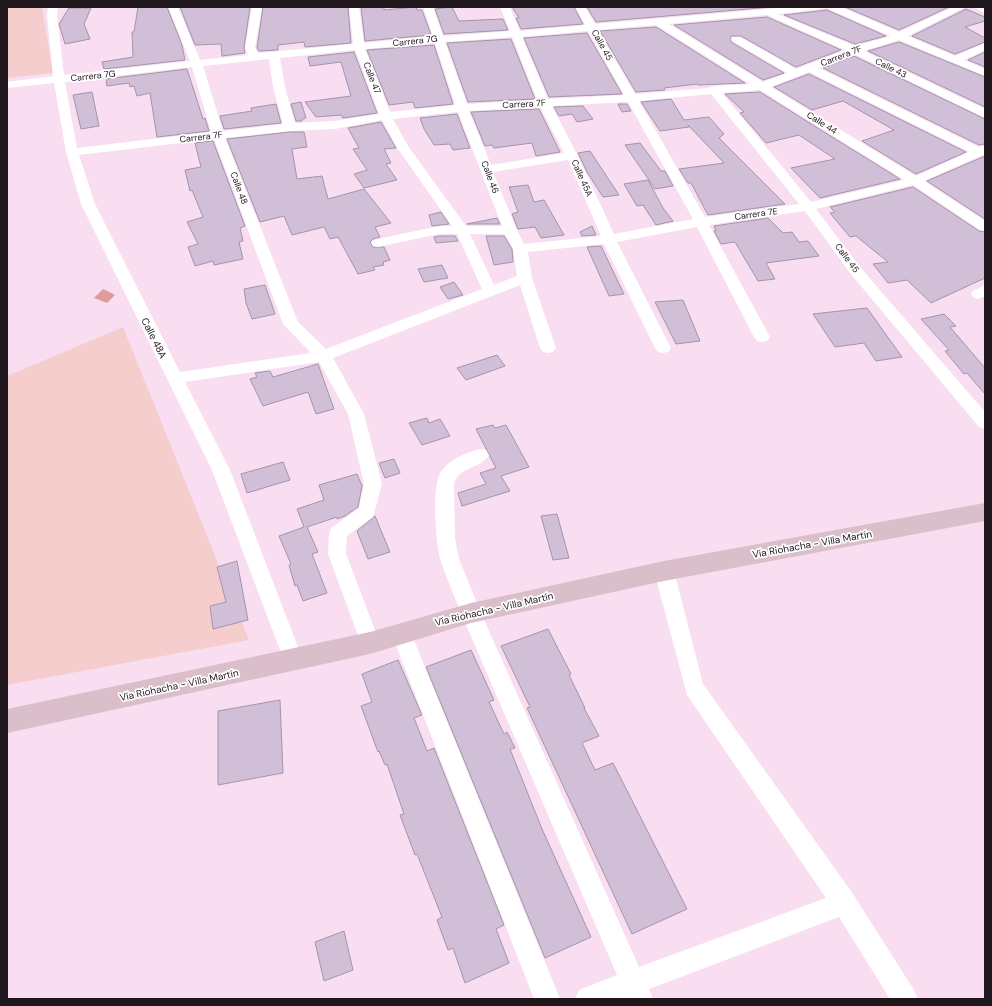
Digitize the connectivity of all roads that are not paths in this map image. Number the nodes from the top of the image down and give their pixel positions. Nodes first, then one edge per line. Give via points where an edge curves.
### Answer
1 (53, 7) edge
2 (173, 7) edge
3 (257, 7) edge
4 (354, 7) edge
5 (428, 7) edge
6 (505, 7) edge
7 (580, 7) edge
8 (751, 7) edge
9 (824, 7) edge
10 (832, 7) edge
11 (859, 7) edge
12 (961, 7) edge
13 (978, 7) edge
14 (985, 10) edge
15 (764, 12) junction
16 (845, 13) junction
17 (657, 20) junction
18 (592, 27) junction
19 (516, 34) junction
20 (900, 36) junction
21 (439, 38) junction
22 (736, 39) dead end
23 (985, 46) edge
24 (360, 47) junction
25 (854, 50) junction
26 (274, 55) junction
27 (255, 57) junction
28 (956, 60) junction
29 (197, 65) junction
30 (811, 68) junction
31 (985, 73) edge
32 (797, 74) junction
33 (60, 80) junction
34 (7, 85) edge
35 (763, 86) junction
36 (713, 89) junction
37 (632, 98) junction
38 (544, 103) junction
39 (462, 108) junction
40 (985, 114) edge
41 (386, 116) junction
42 (290, 127) junction
43 (218, 135) junction
44 (982, 151) edge
45 (72, 152) junction
46 (572, 156) junction
47 (487, 169) junction
48 (915, 181) junction
49 (808, 207) junction
50 (701, 222) junction
51 (985, 227) edge
52 (461, 229) junction
53 (510, 230) junction
54 (609, 239) junction
55 (378, 242) dead end
56 (520, 249) junction
57 (525, 278) junction
58 (490, 291) junction
59 (762, 337) dead end
60 (548, 348) dead end
61 (663, 348) dead end
62 (324, 356) junction
63 (174, 378) junction
64 (985, 423) edge
65 (480, 455) dead end
66 (985, 512) edge
67 (664, 571) junction
68 (471, 613) junction
69 (401, 633) junction
70 (370, 643) junction
71 (293, 660) junction
72 (7, 721) edge
73 (844, 903) junction
74 (636, 991) edge
75 (547, 999) edge
76 (588, 999) edge
77 (904, 999) edge

1 - 33 street, Calle 48A
2 - 29 street, Calle 48
3 - 27 street via 250,48
4 - 24 street, Calle 47
5 - 21 street, Calle 46
6 - 19 street, Calle 45A
7 - 18 street, Calle 45
8 - 15 street, Calle 43
9 - 15 street, Carrera 7G
10 - 16 street
11 - 16 street
12 - 20 street, Carrera 7F
13 - 14 street
15 - 17 street, Carrera 7G
15 - 25 street, Calle 43
16 - 20 street
17 - 18 street, Carrera 7G
17 - 35 street, Calle 44
18 - 19 street, Carrera 7G
18 - 37 street, Calle 45
19 - 21 street, Carrera 7G
19 - 38 street, Calle 45A
20 - 25 street, Carrera 7F
20 - 28 street
21 - 24 street, Carrera 7G
21 - 39 street, Calle 46
22 - 32 street
23 - 28 street
24 - 26 street, Carrera 7G
24 - 41 street, Calle 47
25 - 30 street, Carrera 7F
25 - 40 street, Calle 43
26 - 27 street, Carrera 7G
26 - 42 street via 279,87
27 - 29 street, Carrera 7G
28 - 31 street
29 - 33 street, Carrera 7G
29 - 43 street, Calle 48
30 - 32 street, Carrera 7F
30 - 44 street
32 - 35 street, Carrera 7F
33 - 34 street, Carrera 7G
33 - 45 street, Calle 48A
35 - 36 street, Carrera 7F
35 - 48 street, Calle 44
36 - 37 street, Carrera 7F
36 - 49 street, Calle 45
37 - 38 street, Carrera 7F
37 - 50 street, Calle 45
38 - 39 street, Carrera 7F
38 - 46 street, Calle 45A
39 - 41 street, Carrera 7F
39 - 47 street, Calle 46
41 - 42 street, Carrera 7F via 335,124
41 - 52 street, Calle 47 via 402,146
42 - 43 street, Carrera 7F
43 - 45 street, Carrera 7F
43 - 62 street, Calle 48 via 291,324
44 - 48 street, Carrera 7E
45 - 63 street, Calle 48A via 88,204
46 - 47 street
46 - 54 street, Calle 45A
47 - 53 street, Calle 46
48 - 49 street, Carrera 7E
48 - 51 street, Calle 44
49 - 50 street, Carrera 7E
49 - 64 street, Calle 45 via 855,270
50 - 54 street, Carrera 7E
50 - 59 street, Calle 45
52 - 53 street
52 - 55 street via 439,230
52 - 58 street, Calle 47
53 - 56 street, Calle 46
54 - 56 street, Carrera 7E
54 - 61 street, Calle 45A
56 - 57 street, Calle 46
57 - 58 street
57 - 60 street, Calle 46
58 - 62 street
62 - 63 street
62 - 70 street, Calle 48 via 356,414 373,484 367,512 338,533 337,554
63 - 71 street, Calle 48A via 221,470
65 - 68 street via 456,467 448,474 445,484 446,539 450,559
66 - 67 main road, Vía Riohacha - Villa Martín
67 - 68 main road, Vía Riohacha - Villa Martín
67 - 73 street via 694,688
68 - 69 main road, Vía Riohacha - Villa Martín
68 - 74 street
69 - 70 main road, Vía Riohacha - Villa Martín
69 - 75 street
70 - 71 main road, Vía Riohacha - Villa Martín
71 - 72 main road, Vía Riohacha - Villa Martín
73 - 74 street
73 - 77 street
74 - 76 street

